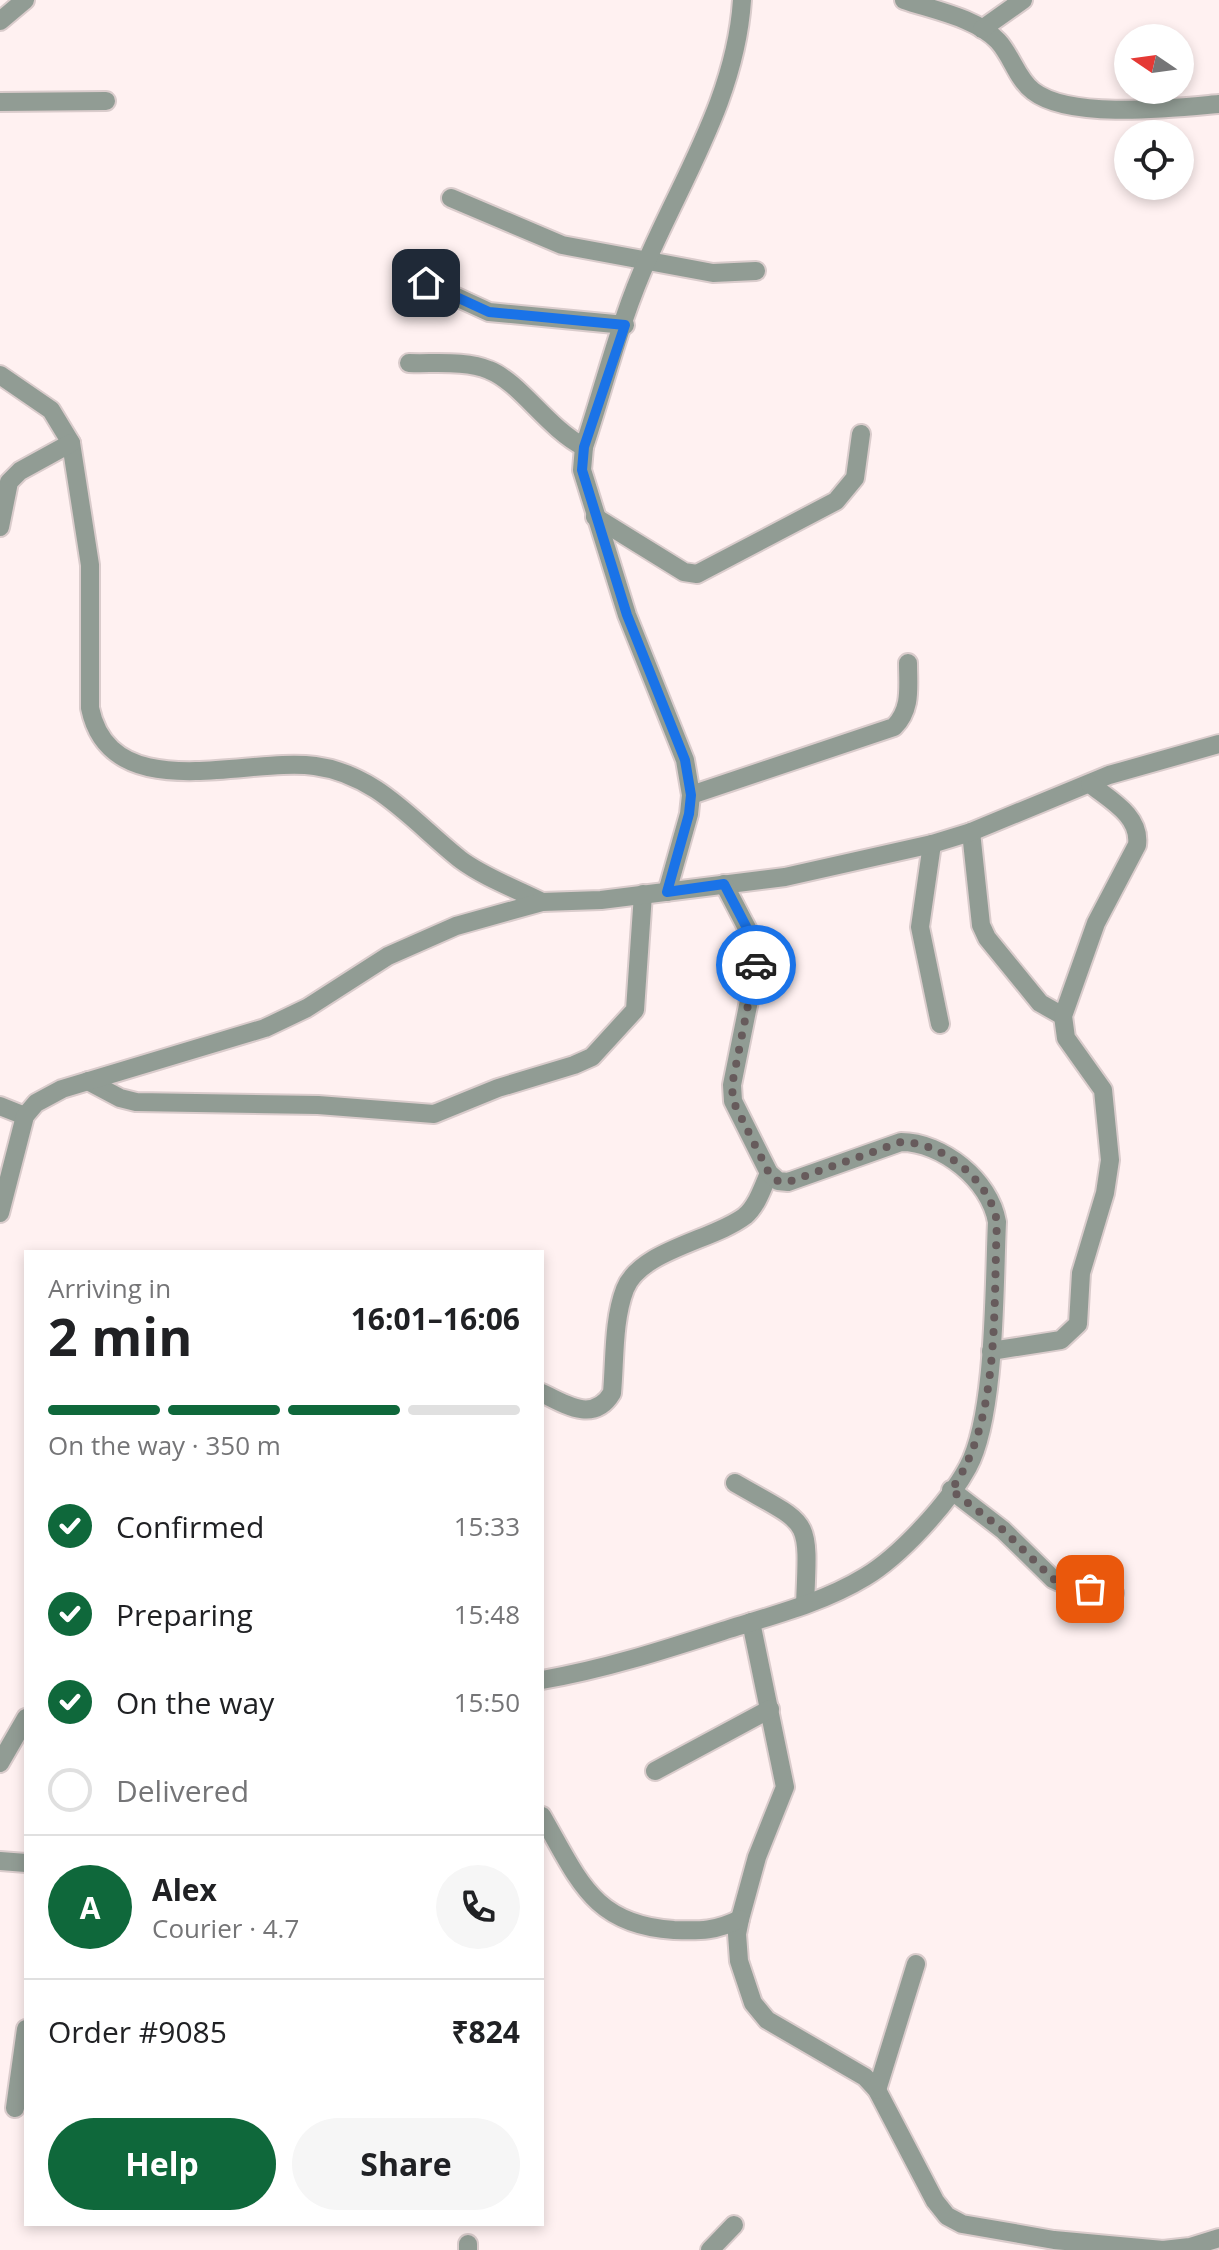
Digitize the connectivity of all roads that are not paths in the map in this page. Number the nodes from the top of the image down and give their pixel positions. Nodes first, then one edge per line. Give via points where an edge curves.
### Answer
1 (25, 0) edge
2 (742, 0) edge
3 (904, 0) edge
4 (1023, 0) edge
5 (0, 21) edge
6 (982, 29) junction
7 (106, 101) dead end
8 (0, 102) edge
9 (1219, 104) edge
10 (451, 198) dead end
11 (647, 258) junction
12 (756, 271) dead end
13 (426, 283) dead end
14 (625, 325) junction
15 (409, 363) dead end
16 (0, 375) edge
17 (861, 434) dead end
18 (71, 443) junction
19 (584, 447) junction
20 (595, 517) junction
21 (0, 527) edge
22 (908, 663) dead end
23 (1219, 744) edge
24 (1090, 784) junction
25 (691, 795) junction
26 (971, 832) junction
27 (932, 844) junction
28 (724, 884) junction
29 (667, 892) junction
30 (643, 894) junction
31 (542, 902) junction
32 (1063, 1016) junction
33 (940, 1024) dead end
34 (88, 1081) junction
35 (0, 1106) edge
36 (25, 1116) junction
37 (769, 1173) junction
38 (0, 1213) edge
39 (991, 1351) junction
40 (544, 1394) edge
41 (735, 1483) dead end
42 (951, 1490) junction
43 (1114, 1593) dead end
44 (805, 1604) junction
45 (751, 1622) junction
46 (544, 1680) edge
47 (770, 1709) junction
48 (24, 1721) edge
49 (0, 1763) edge
50 (655, 1771) dead end
51 (544, 1819) edge
52 (0, 1861) edge
53 (24, 1863) edge
54 (740, 1919) junction
55 (916, 1964) dead end
56 (24, 2042) edge
57 (877, 2090) junction
58 (14, 2110) edge
59 (734, 2225) dead end
60 (1219, 2238) edge
61 (710, 2250) edge
62 (1179, 2250) edge

1 - 5 street
2 - 11 street via 727,81 712,123
3 - 6 street
4 - 6 street
6 - 9 street via 999,42 1033,91 1046,98 1130,111
7 - 8 street
10 - 11 street via 562,245
11 - 12 street via 713,273
11 - 14 street
13 - 14 street via 489,312
14 - 19 street
15 - 19 street via 488,369 561,435
16 - 18 street via 51,410
17 - 20 street via 855,478 836,501 697,574 684,572
18 - 21 street via 9,482
18 - 31 street via 90,565 90,708 107,743 156,769 190,773 293,764 341,771 370,783 464,862
19 - 20 street via 582,470
20 - 25 street via 627,615 685,760
22 - 25 street via 908,703 894,727
23 - 24 street
24 - 26 street
24 - 32 street via 1130,817 1137,845 1096,923
25 - 29 street
26 - 27 street
26 - 32 street via 987,938 1040,1003
27 - 28 street via 785,877
27 - 33 street via 920,927
28 - 29 street
28 - 37 street via 749,932 756,966 733,1101
29 - 30 street
30 - 31 street
30 - 34 street via 635,1010 626,1023 592,1057 434,1114 318,1105 136,1102
31 - 34 street via 430,935 265,1028
32 - 39 street via 1066,1038 1103,1090 1110,1160 1081,1273 1078,1324 1061,1340
34 - 36 street via 36,1103
35 - 36 street
36 - 38 street
37 - 39 street via 788,1182 901,1142 936,1148 954,1162 994,1204
37 - 40 street via 745,1216 657,1258 626,1286 612,1393 606,1404 592,1410 572,1408
39 - 42 street via 976,1445
41 - 44 street via 804,1527
42 - 43 street via 1003,1530 1053,1579
42 - 44 street via 927,1523 869,1575
44 - 45 street
45 - 46 street via 612,1667
45 - 47 street
47 - 50 street
47 - 54 street via 785,1787
48 - 49 street
51 - 54 street via 589,1894 629,1923 714,1932
52 - 53 street
54 - 57 street via 737,1949 758,2012 865,2077
55 - 57 street
56 - 58 street
57 - 62 street via 935,2201 962,2224 1054,2240
59 - 61 street
60 - 62 street

